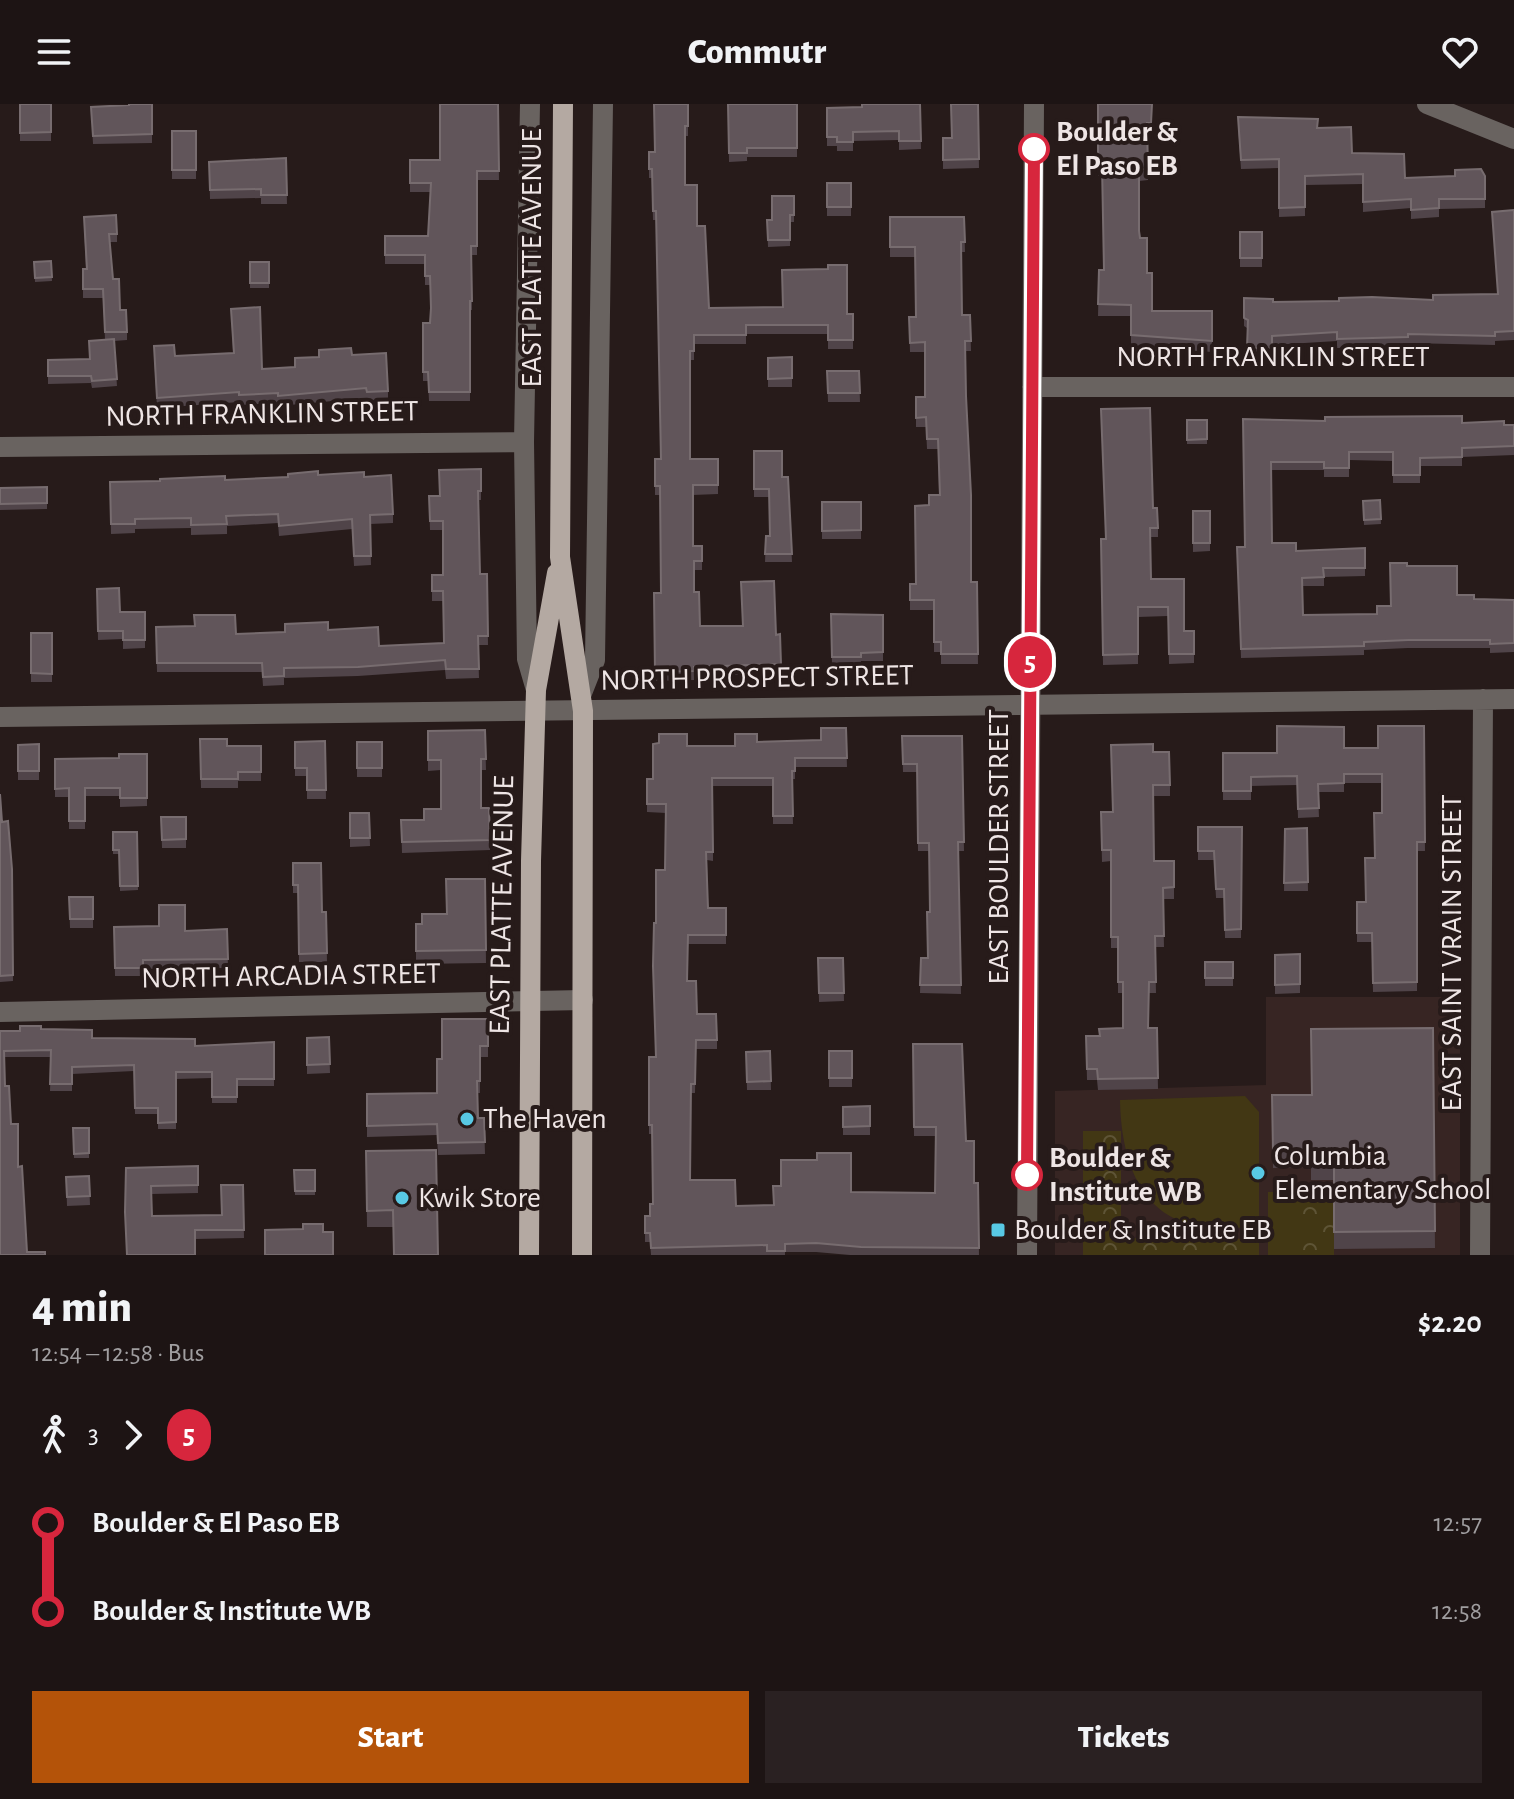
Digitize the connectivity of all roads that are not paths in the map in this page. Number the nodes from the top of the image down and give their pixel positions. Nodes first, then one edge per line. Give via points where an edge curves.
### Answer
1 (530, 104) edge
2 (563, 104) edge
3 (603, 104) edge
4 (1034, 104) edge
5 (1427, 104) edge
6 (1514, 139) edge
7 (1032, 387) junction
8 (1514, 387) edge
9 (524, 442) junction
10 (0, 447) edge
11 (560, 557) junction
12 (536, 690) junction
13 (1483, 699) junction
14 (1514, 699) edge
15 (583, 702) junction
16 (1030, 703) junction
17 (536, 712) junction
18 (0, 717) edge
19 (583, 1000) junction
20 (531, 1001) junction
21 (0, 1012) edge
22 (529, 1255) edge
23 (582, 1255) edge
24 (1027, 1255) edge
25 (1480, 1255) edge

1 - 9 street
2 - 11 main road, EAST PLATTE AVENUE
3 - 15 street via 595,660
4 - 7 street, EAST BOULDER STREET
5 - 6 street
7 - 8 street, NORTH FRANKLIN STREET
7 - 16 street, EAST BOULDER STREET
9 - 10 street, NORTH FRANKLIN STREET
9 - 12 street via 527,659
11 - 12 main road, EAST PLATTE AVENUE
11 - 15 main road, EAST PLATTE AVENUE
12 - 17 main road, EAST PLATTE AVENUE
13 - 14 street, NORTH PROSPECT STREET
13 - 16 street, NORTH PROSPECT STREET
13 - 25 street, EAST SAINT VRAIN STREET
15 - 16 street, NORTH PROSPECT STREET via 807,709
15 - 17 street, NORTH PROSPECT STREET
15 - 19 main road, EAST PLATTE AVENUE
16 - 24 street, EAST BOULDER STREET
17 - 18 street, NORTH PROSPECT STREET
17 - 20 main road, EAST PLATTE AVENUE
19 - 20 street, NORTH ARCADIA STREET
19 - 23 main road, EAST PLATTE AVENUE
20 - 21 street, NORTH ARCADIA STREET
20 - 22 main road, EAST PLATTE AVENUE

